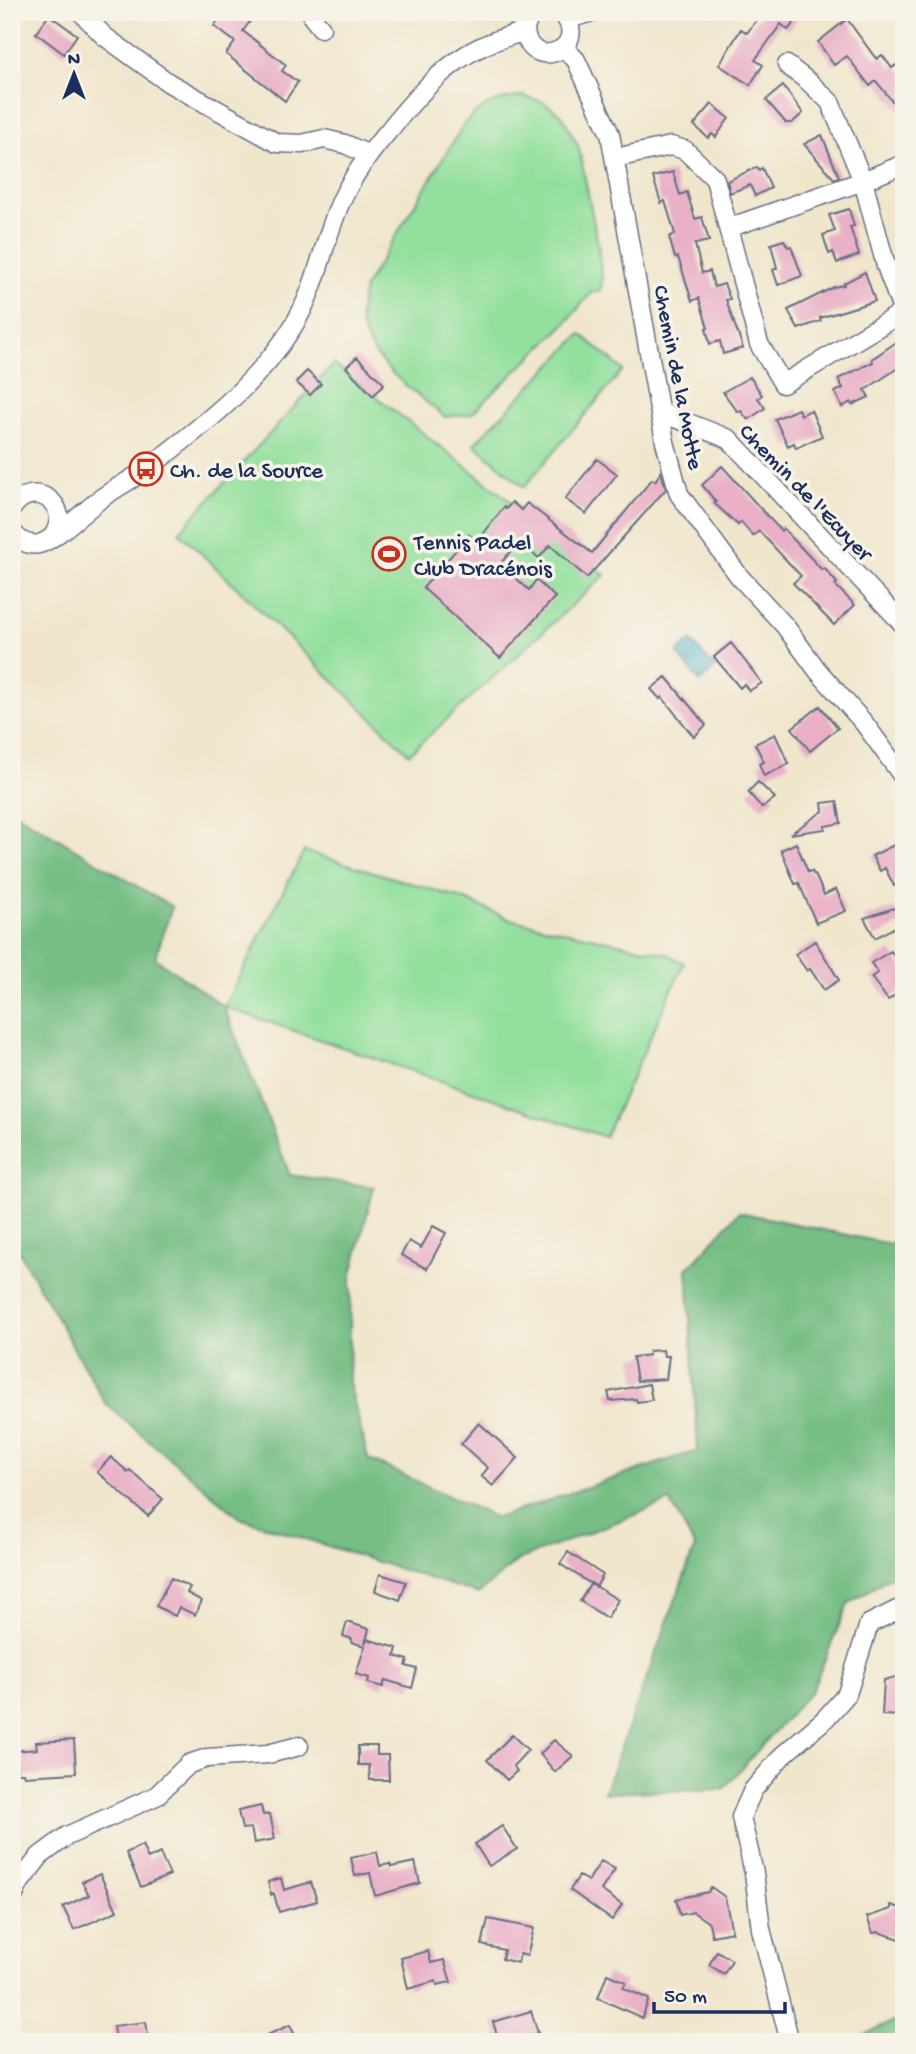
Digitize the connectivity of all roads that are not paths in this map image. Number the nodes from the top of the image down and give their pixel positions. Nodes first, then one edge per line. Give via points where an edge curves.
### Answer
1 (81, 12) edge
2 (535, 12) edge
3 (592, 12) edge
4 (564, 16) edge
5 (525, 31) junction
6 (564, 48) junction
7 (787, 65) dead end
8 (369, 155) junction
9 (615, 158) junction
10 (904, 164) edge
11 (863, 181) junction
12 (728, 228) junction
13 (660, 412) junction
14 (100, 499) junction
15 (53, 502) junction
16 (13, 506) edge
17 (13, 534) edge
18 (53, 536) junction
19 (904, 625) edge
20 (904, 778) edge
21 (904, 1610) edge
22 (299, 1746) dead end
23 (12, 1899) edge
24 (790, 2042) edge

1 - 8 street via 104,36 169,83 276,143 324,139
2 - 5 street
3 - 4 street
4 - 6 street via 571,34
5 - 6 street via 530,45 542,53
5 - 8 street via 482,46 450,67
6 - 9 street, Chemin de la Motte via 576,60 610,134
7 - 11 street via 830,102
8 - 14 street via 343,199 308,298 268,361 232,399 146,469
9 - 12 street via 671,146 685,150 715,179
9 - 13 street, Chemin de la Motte
10 - 11 street
11 - 12 street
11 - 12 street via 903,312 783,384 759,344
13 - 19 street, Chemin de l'Ecuyer via 729,439
13 - 20 street, Chemin de la Motte via 679,494 739,576 785,626
14 - 15 street
14 - 18 street
15 - 16 street via 34,494
15 - 18 street via 60,521
17 - 18 street via 30,544
21 - 24 street via 869,1624 847,1694 783,1755 753,1790 741,1817 761,1929
22 - 23 street via 189,1764 156,1796 67,1836 40,1856

